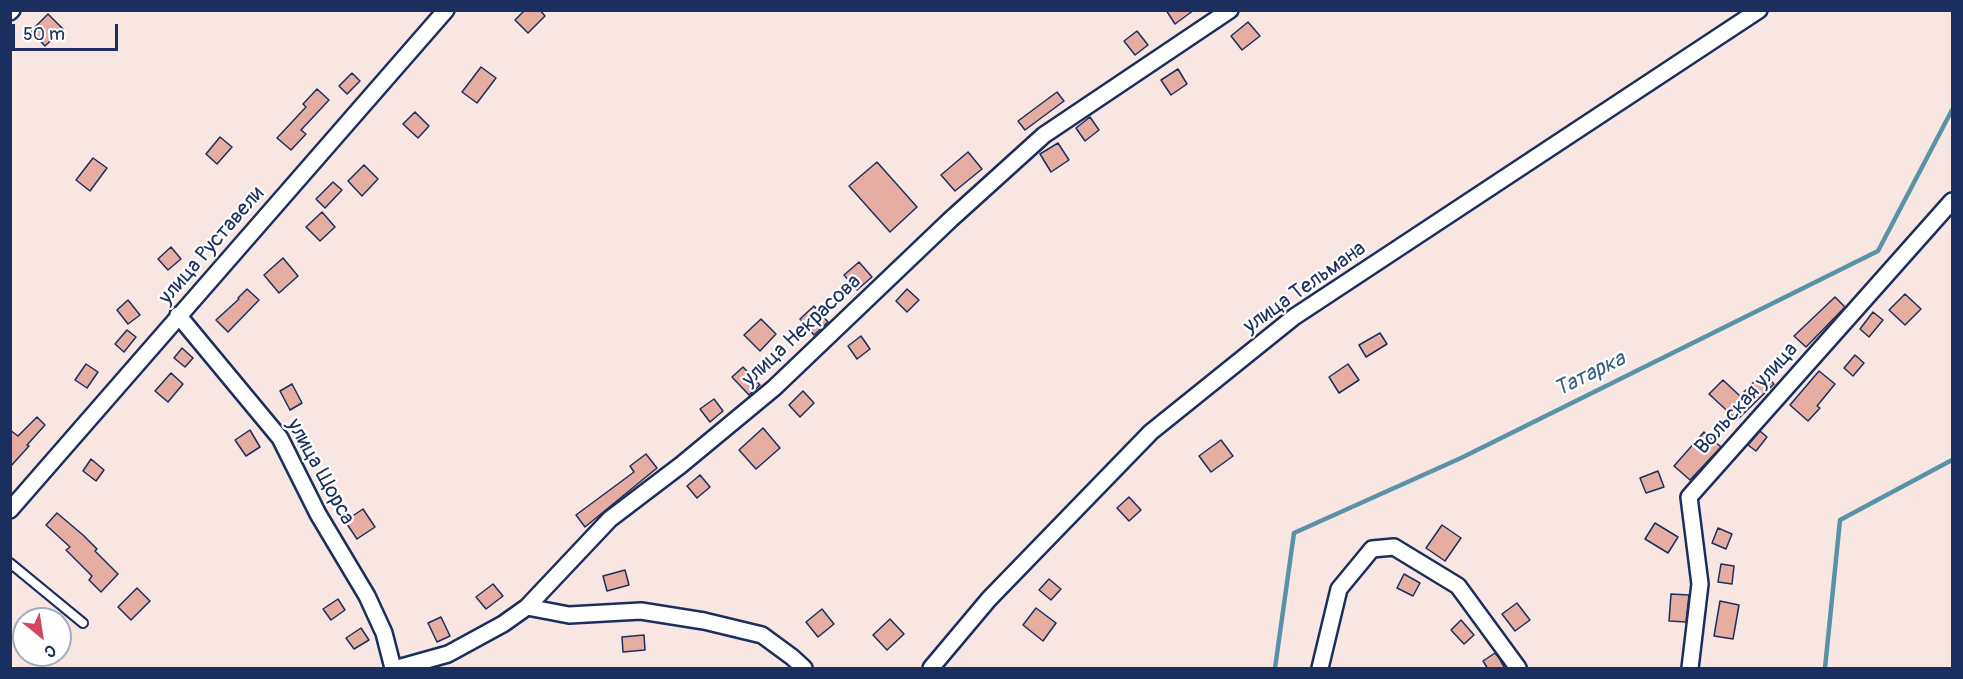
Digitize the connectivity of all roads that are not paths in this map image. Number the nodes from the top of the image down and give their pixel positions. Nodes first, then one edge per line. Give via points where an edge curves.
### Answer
1 (446, 10) edge
2 (1230, 10) edge
3 (1759, 10) edge
4 (1953, 201) edge
5 (178, 315) junction
6 (10, 510) edge
7 (10, 563) edge
8 (527, 607) junction
9 (83, 623) dead end
10 (393, 669) edge
11 (398, 669) edge
12 (804, 669) edge
13 (931, 669) edge
14 (1320, 669) edge
15 (1518, 669) edge
16 (1690, 669) edge

1 - 5 street, улица Руставели
2 - 8 street, улица Некрасова via 1044,135 774,388 610,519
3 - 13 street, улица Тельмана via 1294,317 1151,432 989,599
4 - 16 street, Вольская улица via 1689,497 1700,584
5 - 6 street, улица Руставели
5 - 10 street, улица Щорса via 280,438 367,596 384,633
7 - 9 lane
8 - 11 street, улица Некрасова via 448,654
8 - 12 street via 568,615 641,611 704,621 762,635
14 - 15 street via 1340,589 1372,549 1394,547 1458,586

